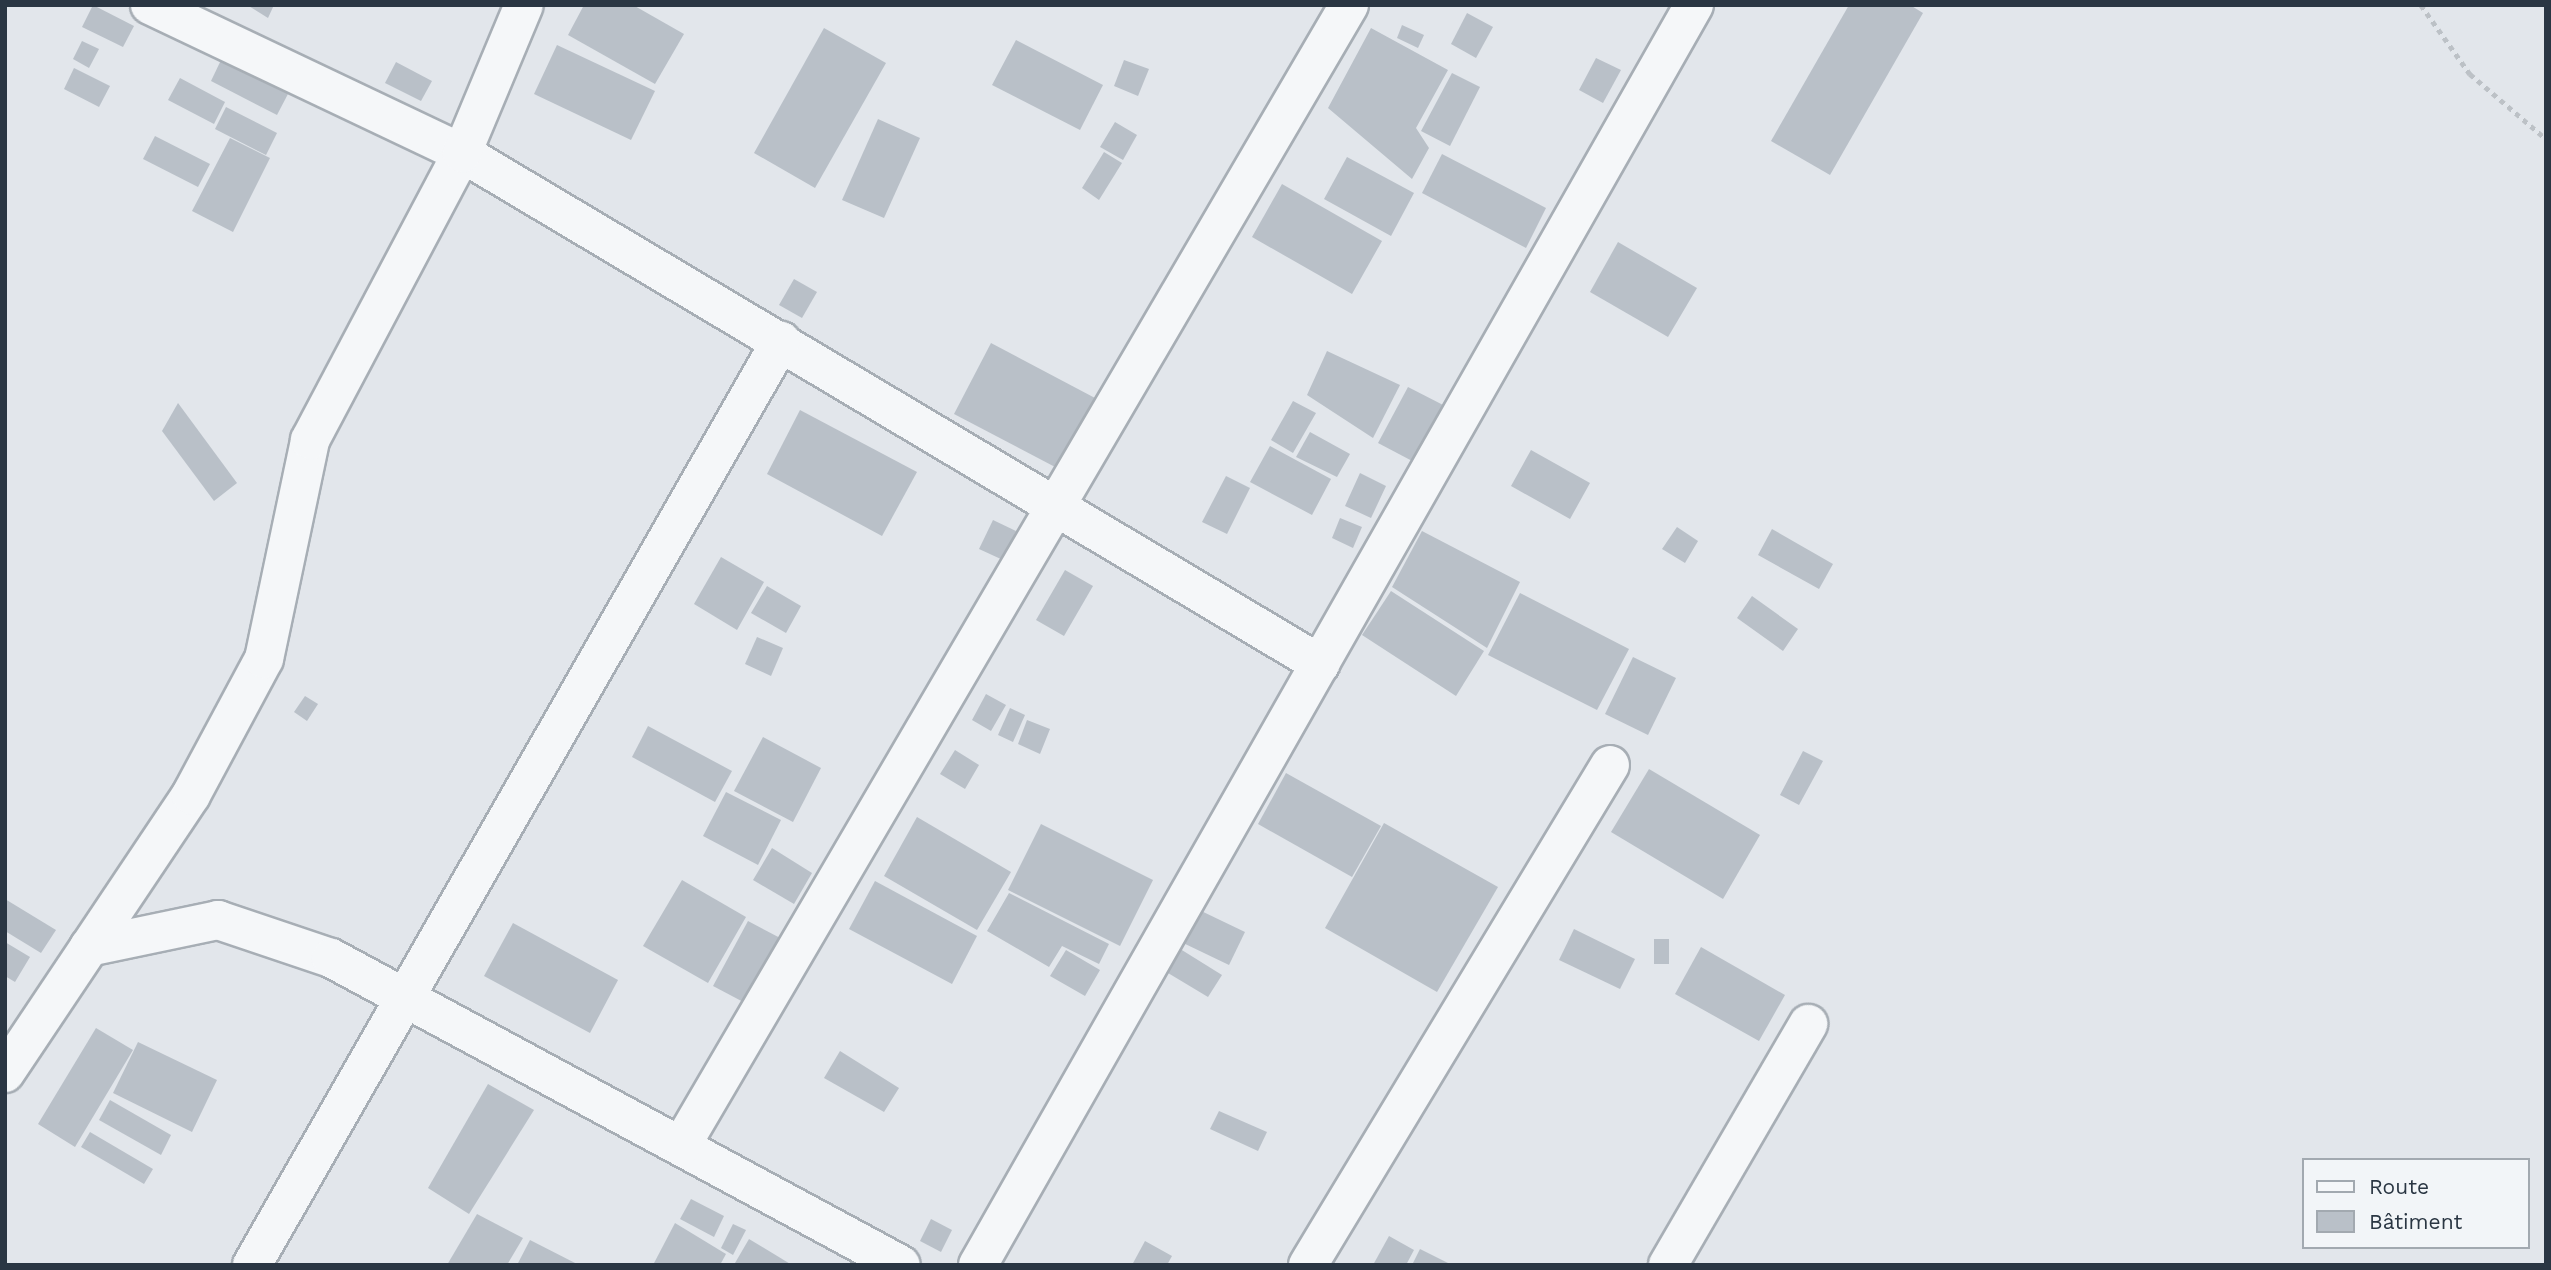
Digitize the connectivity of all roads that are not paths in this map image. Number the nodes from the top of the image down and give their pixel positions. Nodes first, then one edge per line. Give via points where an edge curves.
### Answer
1 (150, 5) edge
2 (524, 5) edge
3 (1349, 5) edge
4 (1694, 5) edge
5 (462, 153) junction
6 (781, 341) junction
7 (1057, 503) junction
8 (1320, 664) junction
9 (1610, 765) dead end
10 (89, 947) junction
11 (407, 999) junction
12 (1808, 1024) dead end
13 (5, 1073) edge
14 (681, 1146) junction
15 (252, 1265) edge
16 (901, 1265) edge
17 (978, 1265) edge
18 (1308, 1265) edge
19 (1668, 1265) edge

1 - 5 street
2 - 5 street
3 - 7 street
4 - 8 street
5 - 6 street
5 - 10 street via 310,440 264,659 191,795
6 - 7 street
6 - 11 street
7 - 8 street
7 - 14 street
8 - 17 street
9 - 18 street
10 - 11 street via 218,920 331,958
10 - 13 street
11 - 14 street
11 - 15 street
12 - 19 street
14 - 16 street

